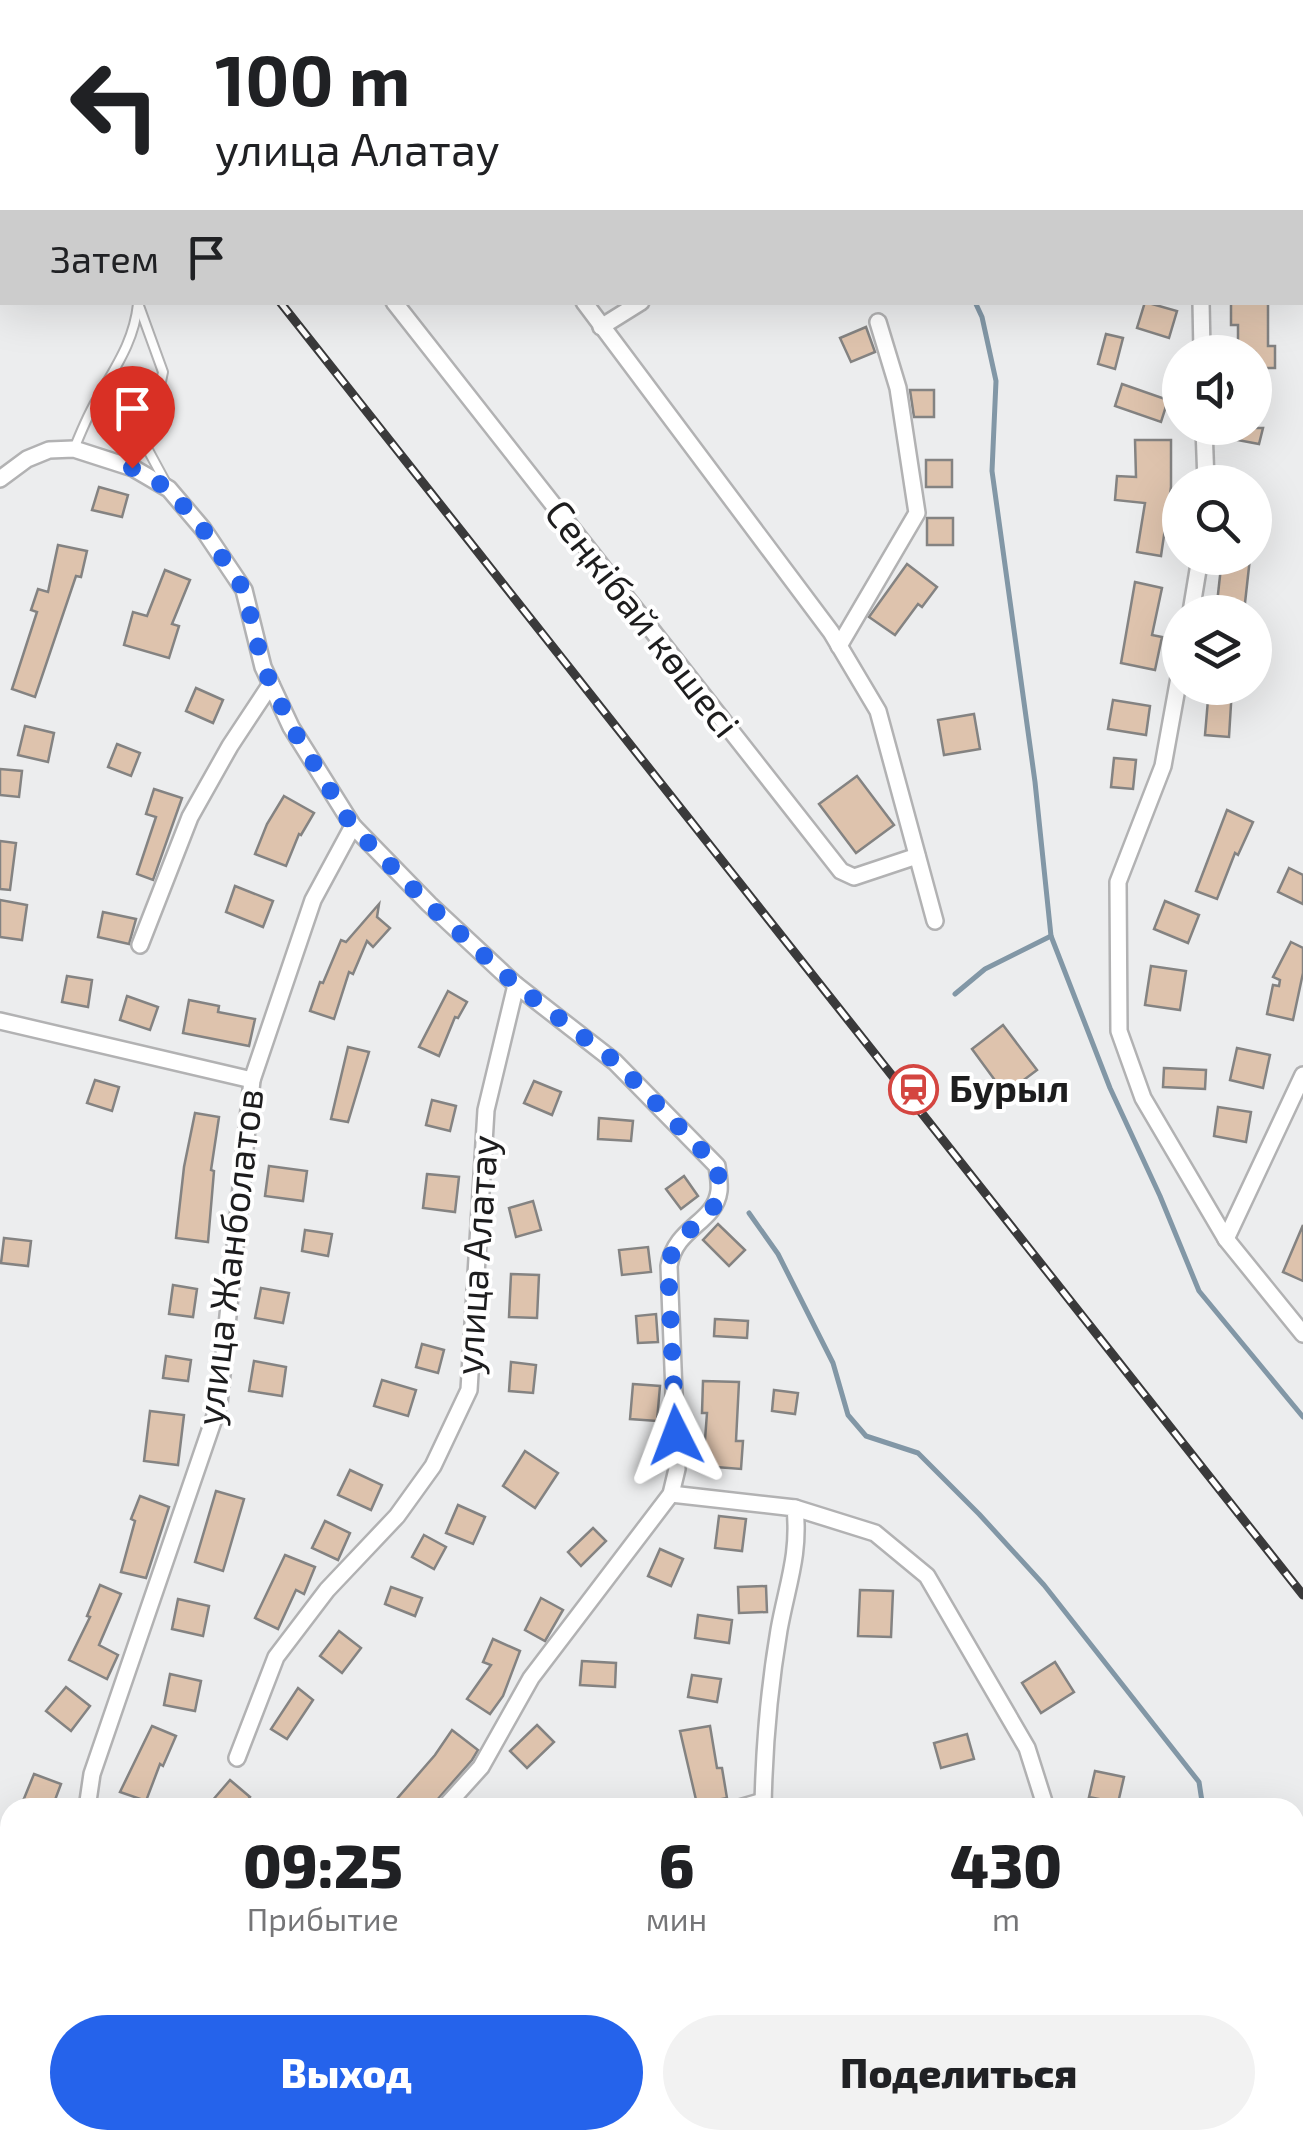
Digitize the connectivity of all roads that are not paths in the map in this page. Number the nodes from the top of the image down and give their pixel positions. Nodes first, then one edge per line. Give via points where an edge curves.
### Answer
1 (138, 305) edge
2 (139, 305) edge
3 (396, 305) edge
4 (586, 305) edge
5 (636, 305) edge
6 (1201, 305) edge
7 (878, 322) dead end
8 (601, 326) junction
9 (1202, 335) edge
10 (74, 449) junction
11 (0, 478) edge
12 (169, 489) junction
13 (839, 646) junction
14 (271, 684) junction
15 (1174, 705) edge
16 (352, 826) junction
17 (918, 856) junction
18 (935, 921) dead end
19 (140, 945) dead end
20 (516, 985) junction
21 (0, 1020) edge
22 (1303, 1075) edge
23 (252, 1080) junction
24 (1226, 1240) junction
25 (1303, 1334) edge
26 (671, 1494) junction
27 (795, 1508) junction
28 (238, 1758) dead end
29 (88, 1798) edge
30 (453, 1798) edge
31 (763, 1798) edge
32 (1043, 1798) edge

1 - 10 lane via 128,348
2 - 12 lane via 163,372 147,448
3 - 17 street, Сеңкібай көшесі via 841,871 854,877
4 - 8 street
5 - 8 street
6 - 9 street
7 - 13 street via 898,388 917,512
8 - 13 street
10 - 11 street via 49,450
10 - 12 street
12 - 14 street via 244,590
13 - 17 street via 878,711
14 - 16 street
14 - 19 street via 190,817
15 - 24 street via 1163,766 1118,882 1119,1030 1143,1098
16 - 20 street
16 - 23 street, улица Жанболатов via 314,900
17 - 18 street
20 - 26 street via 616,1062 717,1166 719,1195 677,1240 668,1266 677,1469
20 - 28 street, улица Алатау via 486,1110 469,1390 397,1516 326,1590 276,1657
21 - 23 street
22 - 24 street
23 - 29 street, улица Жанболатов via 219,1404
24 - 25 street
26 - 27 street
26 - 30 street via 532,1678 481,1767
27 - 31 street via 798,1540 767,1718
27 - 32 street via 875,1533 927,1576 1027,1748

